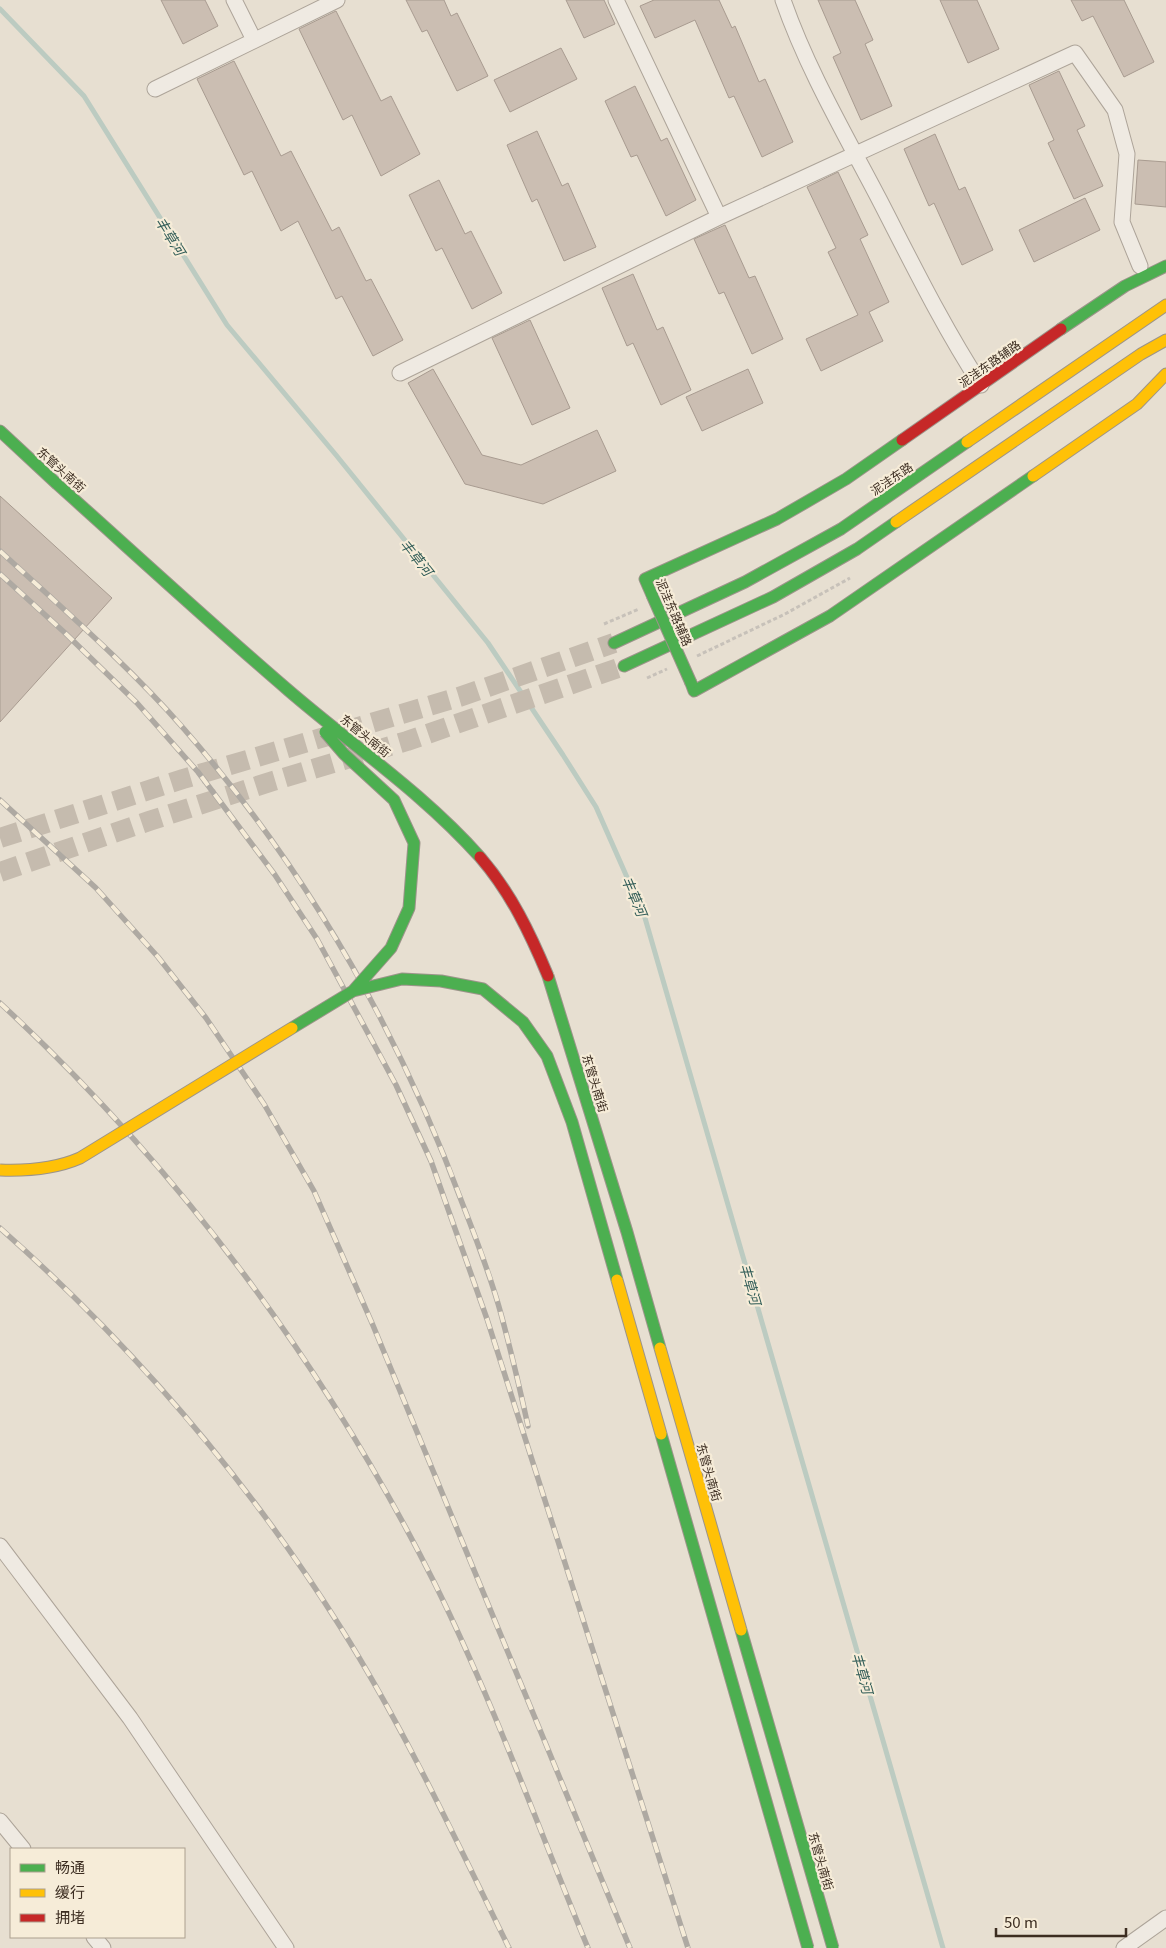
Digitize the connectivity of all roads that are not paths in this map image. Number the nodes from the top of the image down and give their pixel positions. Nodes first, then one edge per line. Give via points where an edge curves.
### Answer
1 (234, 0) edge
2 (337, 0) edge
3 (616, 0) edge
4 (783, 0) edge
5 (254, 40) junction
6 (155, 89) dead end
7 (855, 155) junction
8 (719, 218) junction
9 (1140, 266) dead end
10 (1166, 266) edge
11 (1166, 304) edge
12 (1166, 340) edge
13 (400, 373) dead end
14 (1166, 374) edge
15 (981, 385) junction
16 (0, 431) edge
17 (0, 446) edge
18 (56, 483) junction
19 (614, 643) tunnel mouth
20 (624, 666) tunnel mouth
21 (289, 691) junction
22 (353, 990) junction
23 (0, 1170) edge
24 (0, 1546) edge
25 (0, 1820) edge
26 (22, 1848) edge
27 (1166, 1918) edge
28 (95, 1938) edge
29 (103, 1948) edge
30 (286, 1948) edge
31 (808, 1948) edge
32 (833, 1948) edge
33 (1124, 1948) edge

1 - 5 street
2 - 5 street
3 - 8 street
4 - 7 street via 795,33
5 - 6 street
7 - 8 street
7 - 9 street via 1075,53 1116,110 1127,154 1122,222
7 - 15 street via 956,347
8 - 13 street
10 - 15 main road, 泥洼东路辅路 via 1103,300
11 - 19 main road, 泥洼东路 via 841,529 745,582
12 - 20 main road via 857,549 773,597
14 - 15 main road, 泥洼东路辅路, bridge via 1137,404 830,616 694,691 645,579 777,519 846,479
16 - 18 main road, 东管头南街
17 - 18 main road via 14,449
18 - 21 main road, 东管头南街, bridge
21 - 22 main road, bridge via 344,754 394,800 414,842 410,908 391,948
21 - 32 main road, 东管头南街, bridge via 454,828 512,900 530,934 550,982 627,1232
22 - 23 main road, bridge via 106,1144 63,1165 28,1171
22 - 31 main road, bridge via 402,979 441,981 483,989 523,1022 547,1056 572,1122
24 - 30 street via 130,1718
25 - 26 street
27 - 33 street
28 - 29 street

